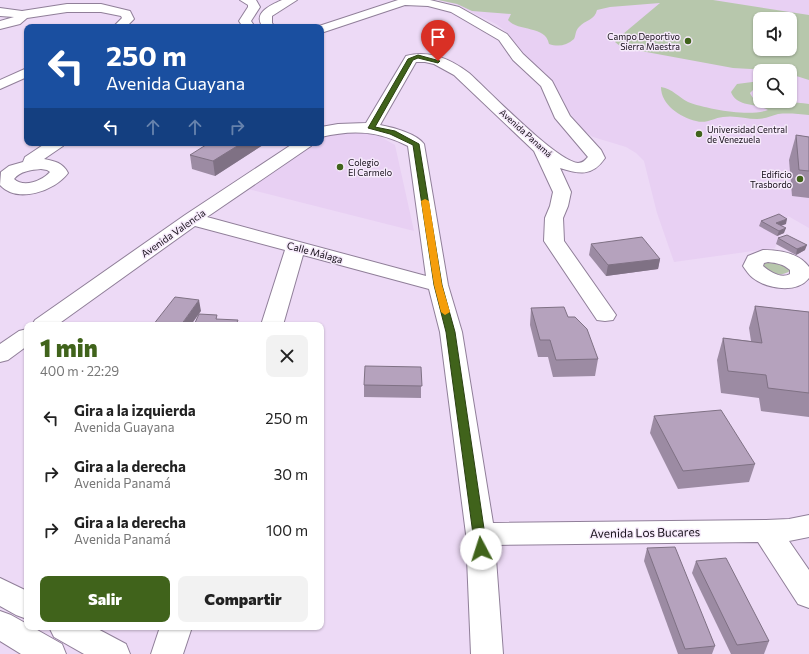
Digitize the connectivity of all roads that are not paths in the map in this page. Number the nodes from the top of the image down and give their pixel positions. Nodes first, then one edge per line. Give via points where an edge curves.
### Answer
1 (246, 0) edge
2 (291, 0) edge
3 (0, 12) edge
4 (20, 15) junction
5 (122, 24) edge
6 (247, 24) edge
7 (267, 24) edge
8 (0, 25) edge
9 (324, 28) edge
10 (24, 73) edge
11 (0, 85) edge
12 (371, 128) junction
13 (324, 131) edge
14 (52, 146) edge
15 (301, 146) edge
16 (542, 150) junction
17 (32, 165) dead end
18 (192, 219) junction
19 (296, 247) junction
20 (438, 285) junction
21 (605, 315) dead end
22 (47, 322) edge
23 (273, 322) edge
24 (24, 338) edge
25 (3, 350) edge
26 (809, 526) edge
27 (766, 531) junction
28 (480, 534) junction
29 (0, 591) edge
30 (809, 595) edge
31 (24, 604) edge
32 (0, 625) edge
33 (70, 630) edge
34 (175, 630) edge
35 (50, 654) edge
36 (114, 654) edge
37 (167, 654) edge
38 (487, 654) edge

1 - 6 street via 253,3 254,7 245,21
2 - 7 street via 266,15
3 - 4 street
4 - 5 street via 68,8 101,8 126,14 128,19
4 - 8 street via 20,19 16,21
9 - 16 street, Avenida Panamá via 405,2 428,3 455,9 503,37 518,58 547,84 563,118 597,158 588,168 575,168
10 - 11 street
12 - 13 street via 339,128
12 - 16 street, Avenida Panamá via 411,59 418,57 438,61 463,75
12 - 20 street via 392,133 416,144
14 - 17 street via 35,157 31,161
15 - 18 street, Avenida Valencia
16 - 21 street via 562,192 554,218 554,241
18 - 19 street, Calle Málaga
18 - 22 street, Avenida Valencia
19 - 20 street, Calle Málaga
19 - 23 street
20 - 28 street via 451,332
24 - 25 street
26 - 27 street, Avenida Los Bucares
27 - 28 street, Avenida Los Bucares
27 - 30 street
28 - 38 street
29 - 31 street
32 - 35 street
33 - 36 street
34 - 37 street

